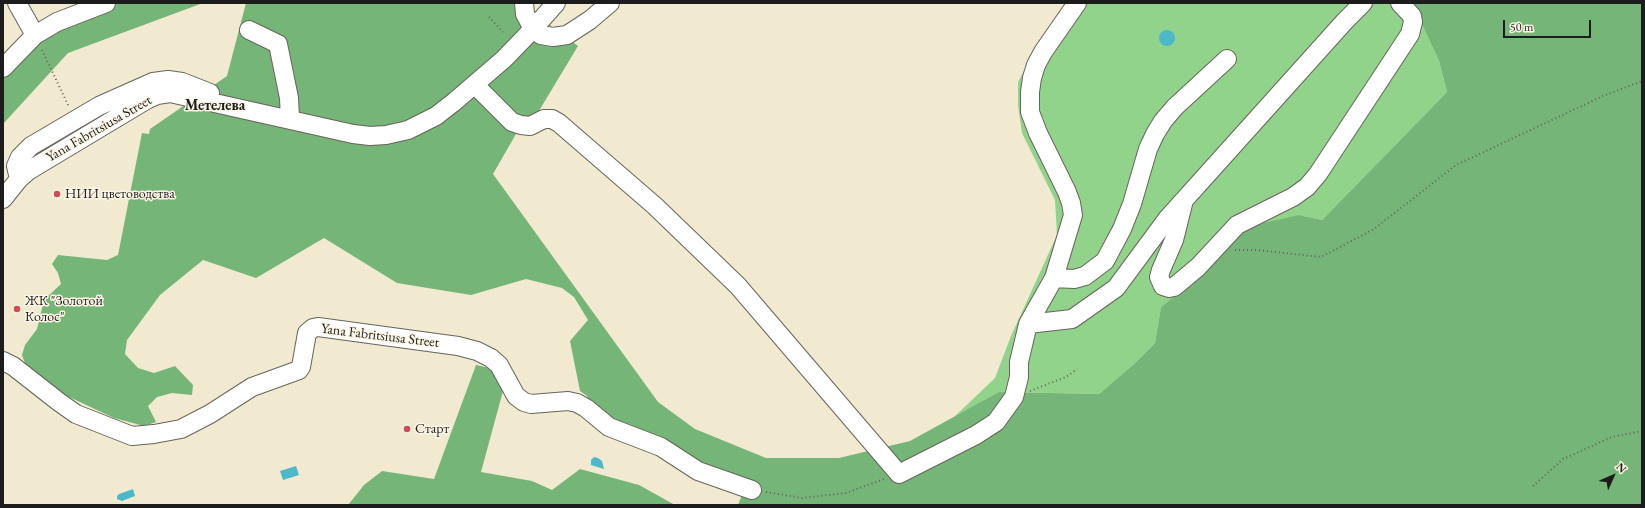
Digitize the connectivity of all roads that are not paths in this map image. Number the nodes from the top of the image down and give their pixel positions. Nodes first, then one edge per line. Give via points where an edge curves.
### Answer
1 (17, 3) edge
2 (106, 3) edge
3 (524, 3) edge
4 (556, 3) edge
5 (610, 3) edge
6 (1077, 3) edge
7 (1363, 3) edge
8 (1400, 3) edge
9 (533, 29) junction
10 (249, 30) dead end
11 (35, 35) junction
12 (1227, 59) dead end
13 (3, 68) edge
14 (475, 85) junction
15 (290, 119) junction
16 (3, 199) edge
17 (1184, 200) junction
18 (1054, 278) junction
19 (1028, 324) junction
20 (3, 361) edge
21 (752, 490) road end

1 - 11 street
2 - 11 street via 57,22
3 - 9 street via 525,14
4 - 9 street, Yana Fabritsiusa Street
5 - 9 street via 567,35 541,34
6 - 18 street via 1036,65 1030,92 1030,112 1072,203 1073,215
7 - 17 street
8 - 17 street via 1412,16 1410,34 1318,174 1307,187 1293,197 1237,225 1198,267 1174,287 1169,288 1163,286 1159,277 1174,240
9 - 14 street, Yana Fabritsiusa Street
10 - 15 street via 278,44 289,98
11 - 13 street
12 - 18 street via 1175,107 1155,134 1132,204 1105,261 1085,276 1074,279
14 - 15 street, Yana Fabritsiusa Street via 423,124 386,135 353,134
14 - 19 street via 512,122 530,126 552,119 559,123 655,206 738,286 899,474 976,435 996,422 1014,397
15 - 16 street, Yana Fabritsiusa Street via 170,93 157,95 28,171
17 - 19 street via 1116,288 1072,319
18 - 19 street
20 - 21 street, Yana Fabritsiusa Street via 76,414 132,436 181,429 252,387 299,370 307,332 313,328 458,346 491,358 499,365 516,396 524,402 577,403 609,427 661,447 698,471

